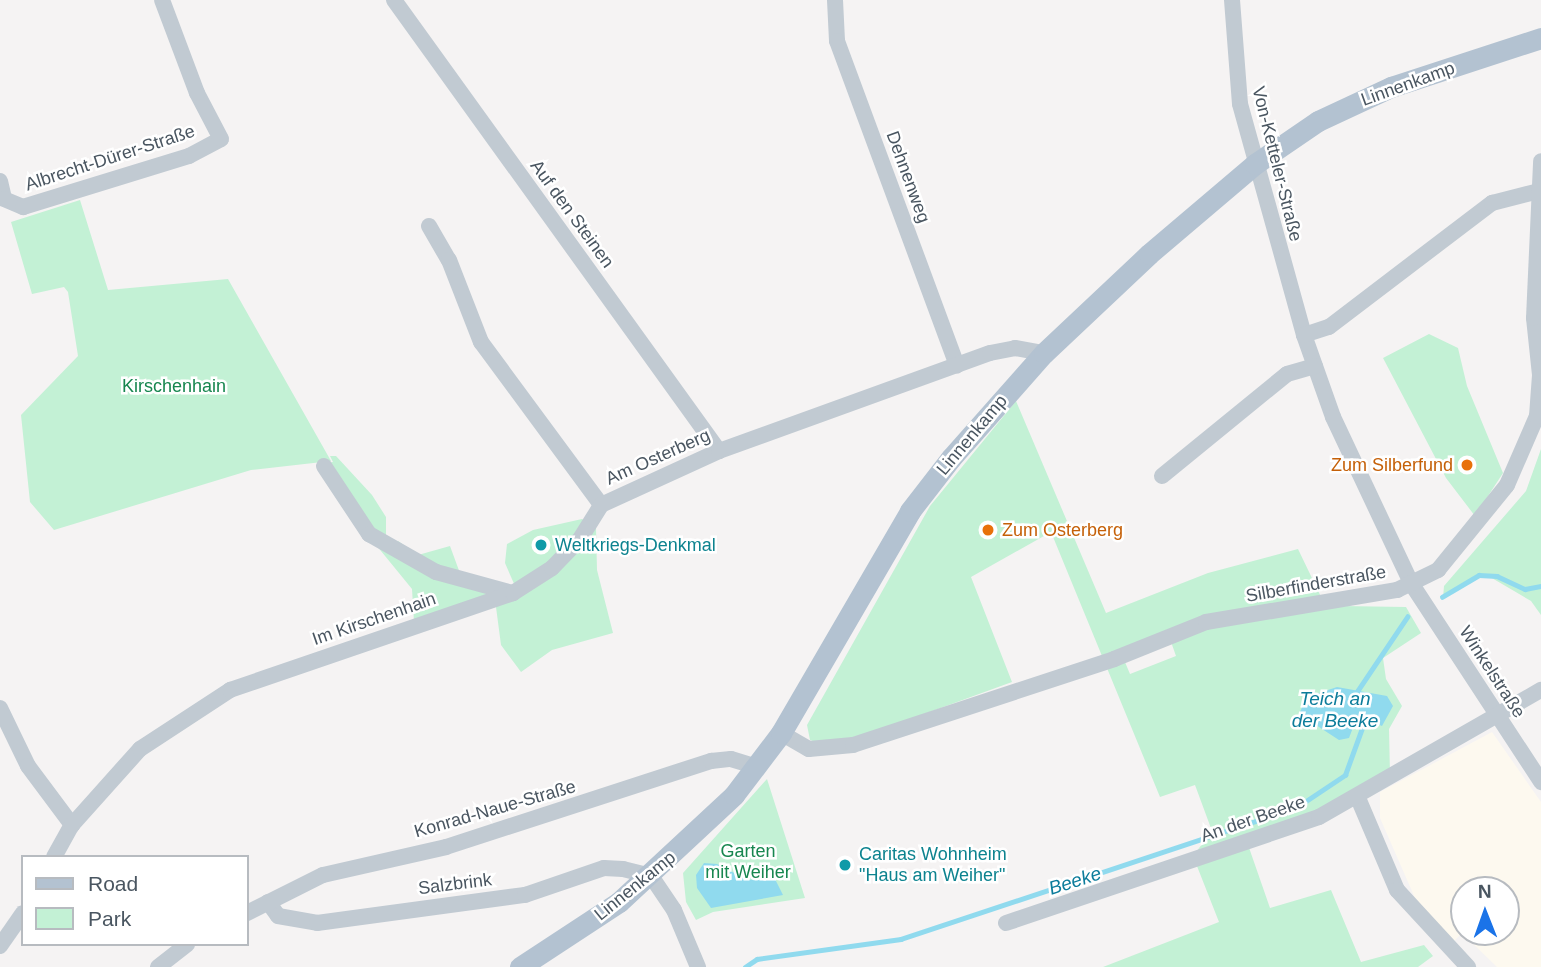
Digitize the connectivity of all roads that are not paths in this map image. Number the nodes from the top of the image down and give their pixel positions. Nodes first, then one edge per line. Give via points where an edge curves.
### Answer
1 (162, 0) edge
2 (394, 0) edge
3 (835, 0) edge
4 (1232, 0) edge
5 (1541, 38) edge
6 (1541, 161) edge
7 (1255, 164) junction
8 (0, 181) edge
9 (1539, 191) junction
10 (429, 226) dead end
11 (1304, 335) junction
12 (1044, 353) junction
13 (957, 365) junction
14 (1315, 366) junction
15 (1540, 375) edge
16 (719, 452) junction
17 (324, 466) dead end
18 (1161, 475) dead end
19 (601, 505) junction
20 (1411, 583) junction
21 (513, 593) junction
22 (1541, 691) edge
23 (0, 708) edge
24 (1497, 715) junction
25 (782, 733) junction
26 (757, 767) junction
27 (1541, 782) edge
28 (1358, 798) junction
29 (72, 825) junction
30 (55, 855) edge
31 (651, 876) junction
32 (268, 902) junction
33 (248, 912) edge
34 (21, 915) edge
35 (1006, 923) dead end
36 (0, 946) edge
37 (184, 946) edge
38 (158, 967) edge
39 (520, 967) edge
40 (698, 967) edge
41 (1468, 967) edge

1 - 8 street, Albrecht-Dürer-Straße via 197,93 221,139 189,156 23,207 4,199
2 - 16 street, Auf den Steinen
3 - 13 street, Dehnenweg via 837,41
4 - 7 street, Von-Ketteler-Straße via 1235,75
5 - 7 main road, Linnenkamp via 1352,104 1297,133
6 - 9 street, Silberfinderstraße
7 - 11 street, Von-Ketteler-Straße
7 - 12 main road, Linnenkamp
9 - 11 street via 1492,203 1329,327
9 - 15 street, Silberfinderstraße via 1534,318
10 - 19 street, Am Osterberg via 449,260 481,342
11 - 14 street, Von-Ketteler-Straße
12 - 13 street, Am Osterberg via 1009,348
12 - 25 main road, Linnenkamp via 957,450 910,511
13 - 16 street, Am Osterberg
14 - 18 street via 1287,374
14 - 20 street, Von-Ketteler-Straße via 1358,476
15 - 20 street, Silberfinderstraße via 1538,416 1507,485 1438,570
16 - 19 street, Am Osterberg
17 - 21 street via 369,534 436,572
19 - 21 street, Im Kirschenhain via 580,539 552,568
20 - 24 street, Winkelstraße
20 - 25 street, Silberfinderstraße via 1397,590 1206,622 1114,659 853,745 809,750
21 - 29 street, Im Kirschenhain via 230,690 140,749
22 - 24 street, An der Beeke
23 - 29 street via 28,766
24 - 27 street, Winkelstraße
24 - 28 street, An der Beeke
25 - 26 main road, Linnenkamp
26 - 31 main road, Linnenkamp
26 - 32 street, Konrad-Naue-Straße via 730,759 711,761 446,847 353,866
28 - 35 street, An der Beeke via 1319,817
28 - 41 street via 1397,890
29 - 30 street, Im Kirschenhain
31 - 32 street, Salzbrink via 604,868 525,895 317,923 278,916
31 - 39 main road, Linnenkamp
31 - 40 street via 674,910
32 - 33 street, Konrad-Naue-Straße
34 - 36 street
37 - 38 street

